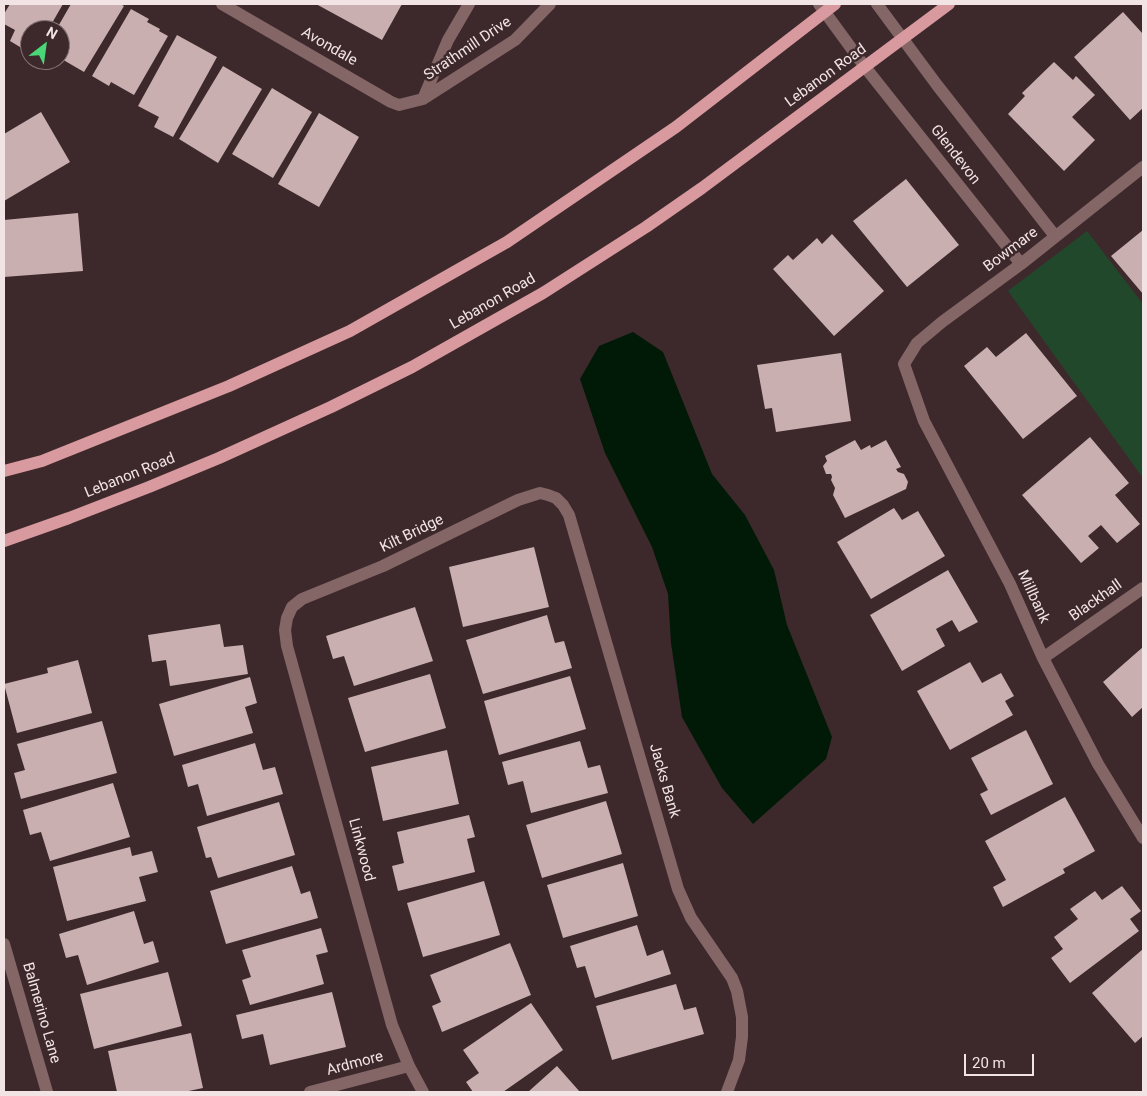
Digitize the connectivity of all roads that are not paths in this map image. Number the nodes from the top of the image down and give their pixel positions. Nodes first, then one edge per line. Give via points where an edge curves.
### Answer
1 (222, 4) edge
2 (469, 4) edge
3 (550, 4) edge
4 (835, 4) edge
5 (877, 4) edge
6 (949, 4) edge
7 (822, 8) edge
8 (903, 39) junction
9 (865, 67) junction
10 (423, 99) junction
11 (1143, 168) edge
12 (1056, 236) junction
13 (1021, 264) junction
14 (904, 364) joint
15 (4, 471) edge
16 (552, 496) joint
17 (4, 541) edge
18 (1143, 588) edge
19 (289, 612) joint
20 (1043, 658) junction
21 (1143, 838) edge
22 (4, 944) edge
23 (409, 1066) junction
24 (48, 1092) edge
25 (310, 1092) edge
26 (423, 1092) edge
27 (727, 1092) edge

1 - 10 street, Avondale via 391,102 399,105
2 - 10 street via 448,40
3 - 10 street, Strathmill Drive via 515,40
4 - 7 main road
5 - 8 street, Glendevon
6 - 8 main road, Lebanon Road
7 - 9 street, Glendevon
7 - 15 main road via 676,127 507,242 350,331 220,389 42,461
8 - 9 main road, Lebanon Road
8 - 12 street, Glendevon
9 - 13 street, Glendevon
9 - 17 main road, Lebanon Road via 646,226 543,293 412,367 218,458
11 - 12 street, Bowmare
12 - 13 street, Bowmare
13 - 14 street, Bowmare via 942,322 917,344
14 - 20 street, Millbank via 924,421 1010,584
16 - 19 street, Kilt Bridge via 540,493 528,496 383,566 302,599
16 - 27 street, Jacks Bank via 569,515 678,889 691,918 732,978 737,991 741,1050
18 - 20 street, Blackhall
19 - 23 street, Linkwood via 285,630 287,646 392,1025
20 - 21 street, Millbank via 1098,764
22 - 24 street, Balmerino Lane
23 - 25 street, Ardmore
23 - 26 street, Linkwood

